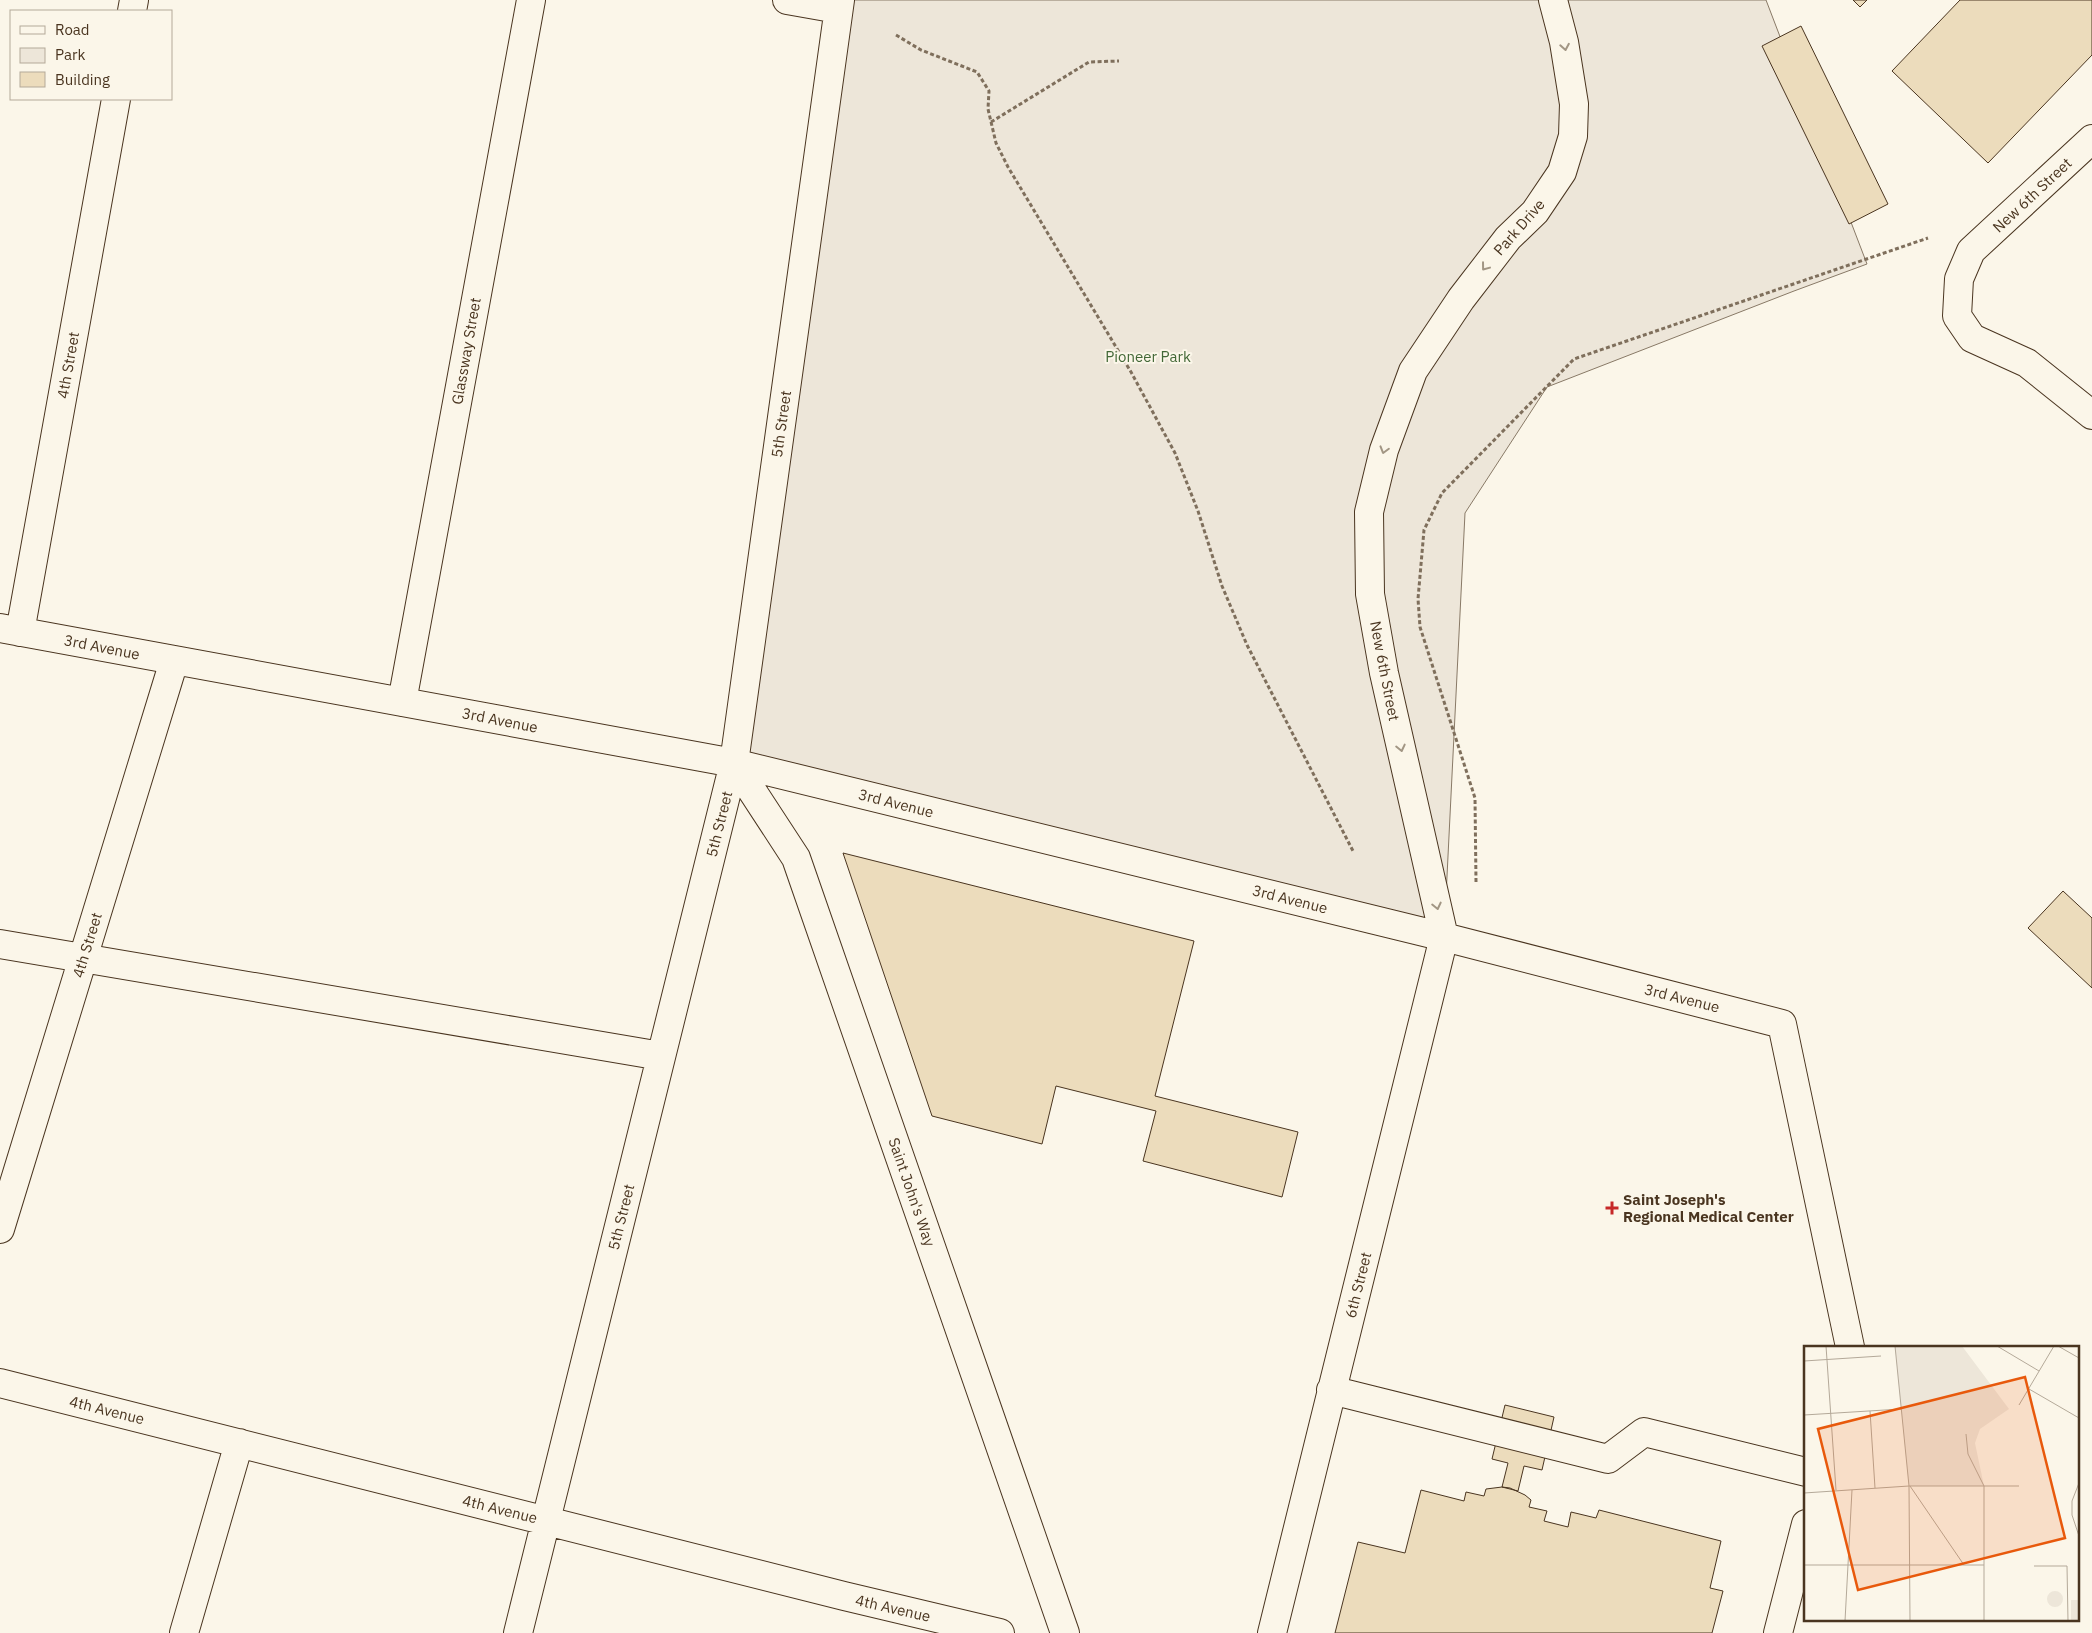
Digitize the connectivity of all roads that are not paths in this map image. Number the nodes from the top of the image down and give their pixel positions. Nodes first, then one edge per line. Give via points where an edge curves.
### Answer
1 (531, 0) edge
2 (787, 0) edge
3 (1553, 0) edge
4 (839, 4) edge
5 (116, 100) edge
6 (2092, 139) edge
7 (1400, 404) joint
8 (2092, 415) edge
9 (10, 630) edge
10 (174, 661) junction
11 (402, 702) junction
12 (734, 763) junction
13 (1444, 937) junction
14 (0, 944) edge
15 (83, 958) junction
16 (661, 1056) junction
17 (0, 1229) edge
18 (1850, 1346) edge
19 (0, 1383) edge
20 (1331, 1390) junction
21 (239, 1443) junction
22 (1804, 1472) edge
23 (546, 1520) junction
24 (1804, 1532) edge
25 (184, 1633) edge
26 (518, 1633) edge
27 (1000, 1633) edge
28 (1065, 1633) edge
29 (1272, 1633) edge
30 (1778, 1633) edge

1 - 11 street, Glassway Street
2 - 4 street
3 -> 7 street, Park Drive via 1574,104 1573,136 1562,172 1535,212 1508,238 1460,300 1413,371
4 - 12 street, 5th Street
5 - 9 street, 4th Street
6 - 8 street, New 6th Street via 1971,251 1959,278 1957,316 1972,338 2027,363
7 -> 13 street, New 6th Street via 1384,450 1369,512 1370,594 1384,673
9 - 10 street, 3rd Avenue
10 - 11 street, 3rd Avenue
10 - 15 street, 4th Street
11 - 12 street, 3rd Avenue
12 - 13 street, 3rd Avenue
12 - 16 street, 5th Street
12 - 28 street, Saint John's Way via 796,858
13 - 18 street, 3rd Avenue via 1782,1024
13 - 20 street, 6th Street
14 - 15 street
15 - 16 street
15 - 17 street, 4th Street
16 - 23 street, 5th Street
19 - 21 street, 4th Avenue
20 - 22 street via 1608,1459 1644,1432
20 - 29 street, 6th Street
21 - 23 street, 4th Avenue
21 - 25 street
23 - 26 street, 5th Street
23 - 27 street, 4th Avenue
24 - 30 street

